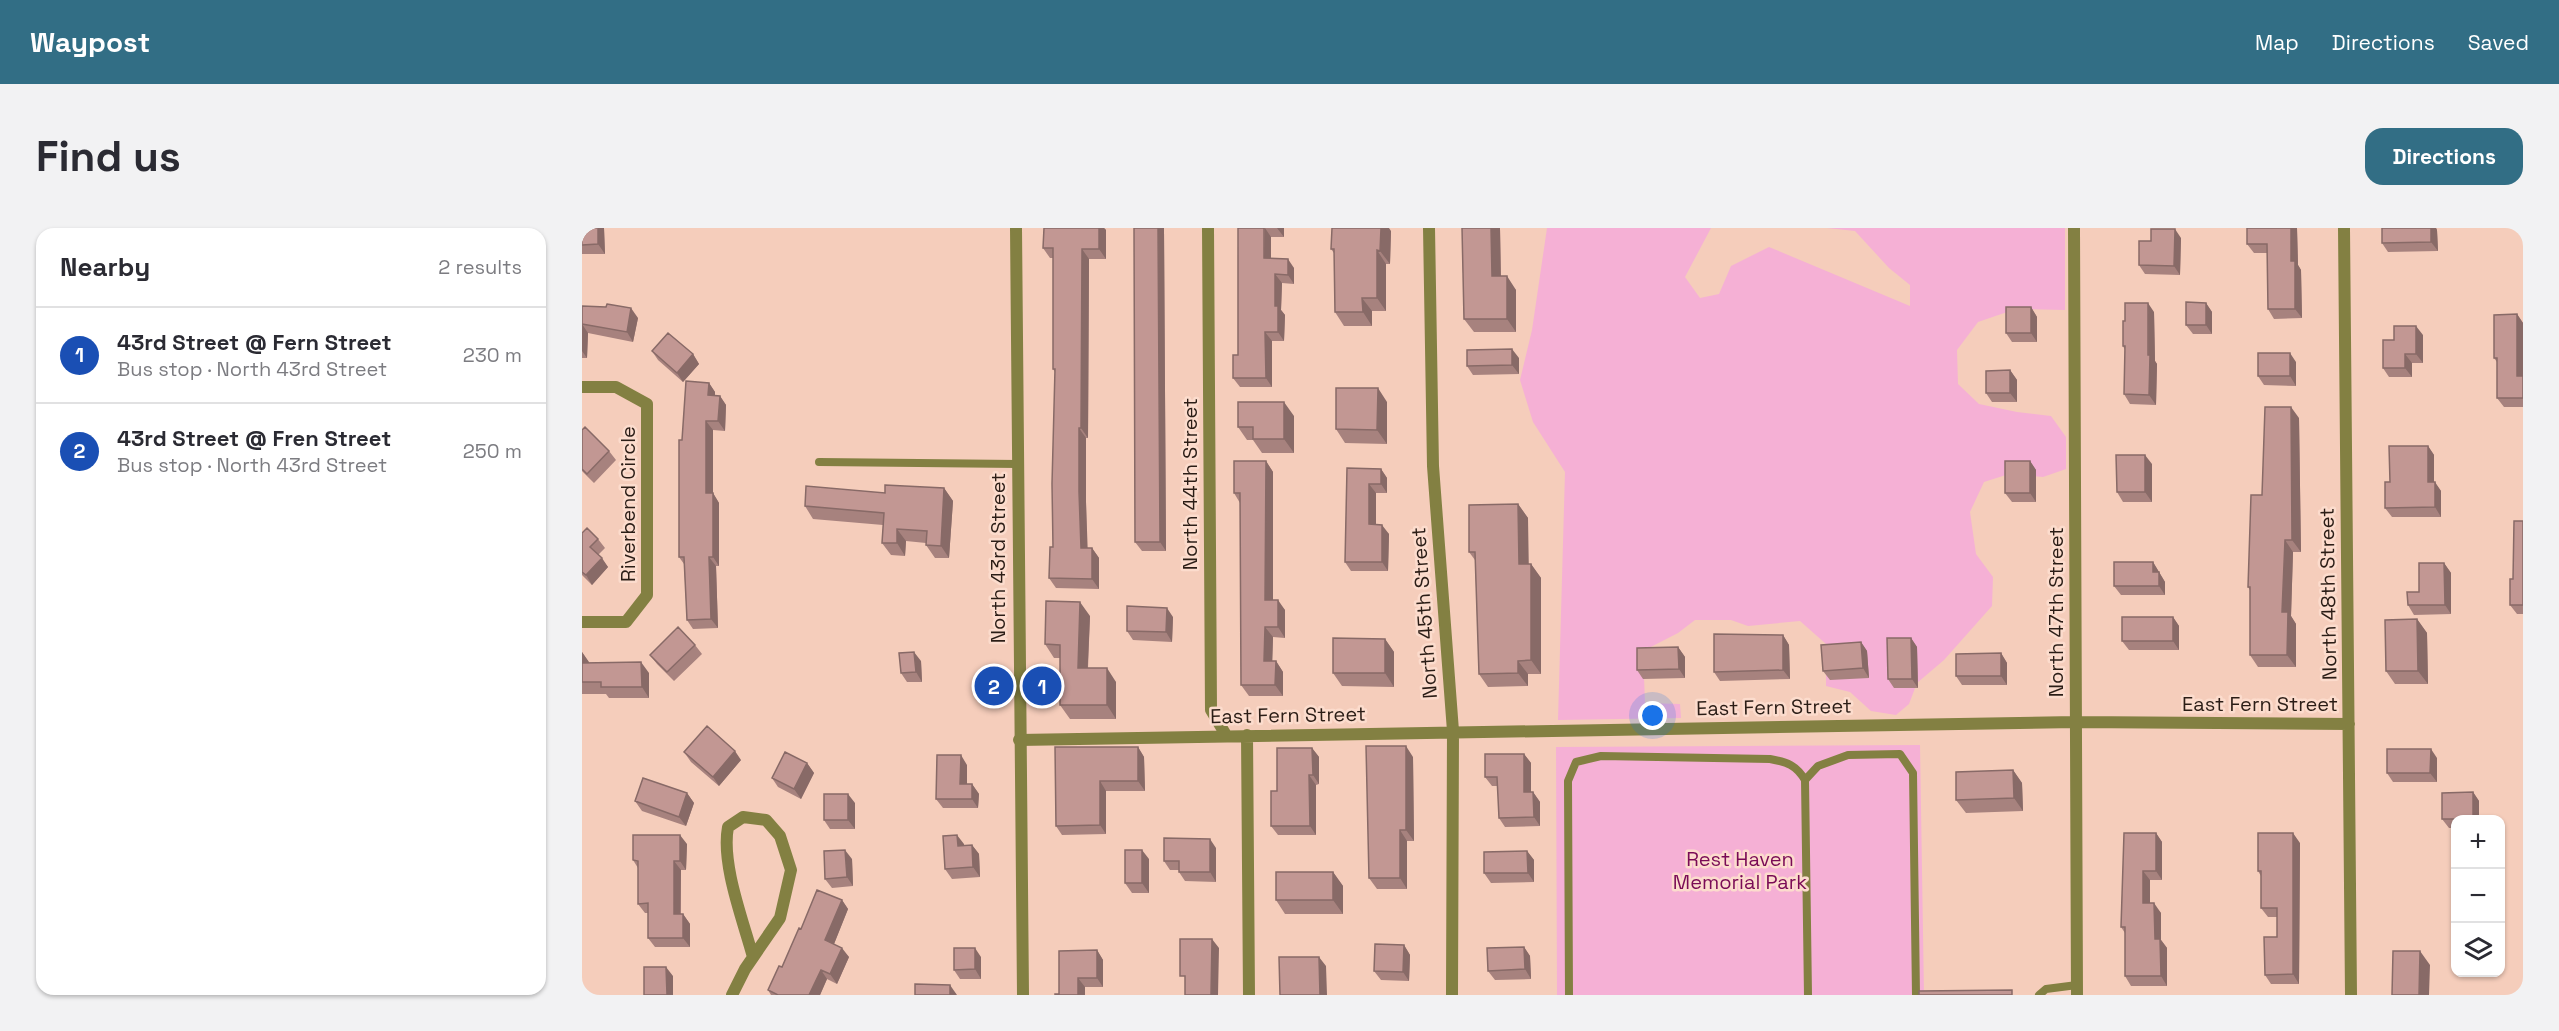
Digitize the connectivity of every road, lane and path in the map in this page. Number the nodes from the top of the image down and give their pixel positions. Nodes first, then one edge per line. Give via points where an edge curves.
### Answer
1 (1016, 228) edge
2 (1208, 228) edge
3 (1429, 228) edge
4 (2074, 228) edge
5 (2344, 228) edge
6 (582, 387) edge
7 (819, 462) dead end
8 (1018, 464) junction
9 (582, 622) edge
10 (2076, 722) junction
11 (2349, 724) junction
12 (1453, 731) junction
13 (1226, 735) junction
14 (1247, 735) junction
15 (1019, 740) junction
16 (1805, 780) junction
17 (753, 957) junction
18 (2077, 990) edge
19 (732, 995) edge
20 (1023, 995) edge
21 (1249, 995) edge
22 (1452, 995) edge
23 (1569, 995) edge
24 (1808, 995) edge
25 (1916, 995) edge
26 (2039, 995) edge
27 (2351, 995) edge

1 - 8 street, North 43rd Street
2 - 13 street, North 44th Street via 1211,710
3 - 12 street, North 45th Street via 1433,466
4 - 10 street, North 47th Street
5 - 11 street, North 48th Street
6 - 9 street, Riverbend Circle via 616,387 647,404 647,595 626,622
7 - 8 lane
8 - 15 street, North 43rd Street
10 - 11 street, East Fern Street
10 - 12 street, East Fern Street
10 - 18 street, North 47th Street
11 - 27 street, North 48th Street
12 - 14 street, East Fern Street
12 - 22 street, North 45th Street
13 - 14 street, East Fern Street
13 - 15 street, East Fern Street
14 - 21 street
15 - 20 street, North 43rd Street
16 - 23 lane via 1789,763 1770,759 1601,756 1576,762 1568,781
16 - 24 lane
16 - 25 lane via 1818,766 1848,754 1900,754 1912,773
17 - 17 street via 780,918 791,870 780,836 766,820 743,816 728,827 725,841
17 - 19 street
18 - 26 lane via 2046,989

